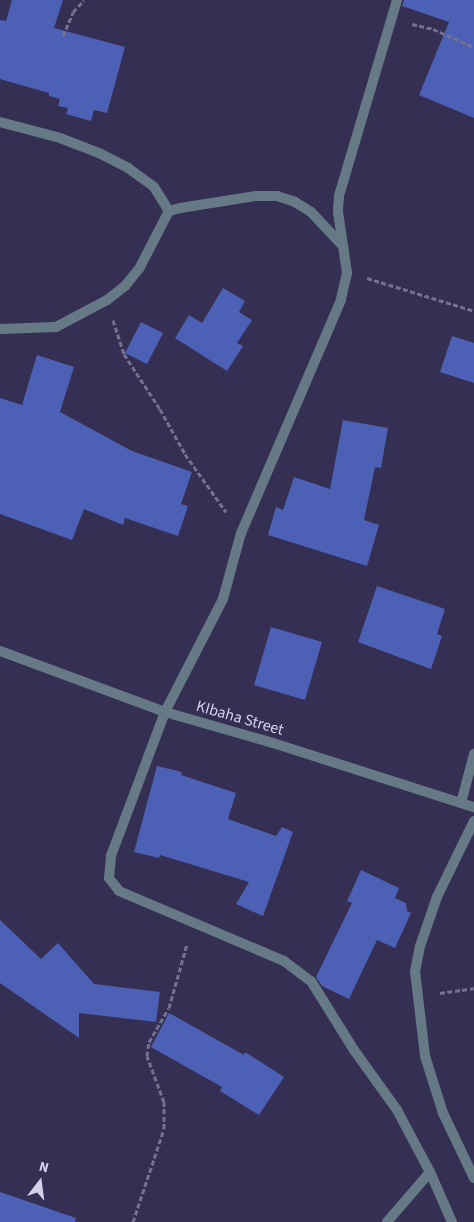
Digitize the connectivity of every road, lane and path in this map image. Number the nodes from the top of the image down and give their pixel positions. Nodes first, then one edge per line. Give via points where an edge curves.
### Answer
1 (84, 0) edge
2 (397, 0) edge
3 (392, 19) junction
4 (63, 36) dead end
5 (474, 47) edge
6 (0, 122) edge
7 (170, 211) junction
8 (343, 246) junction
9 (348, 273) junction
10 (107, 300) junction
11 (474, 310) edge
12 (0, 329) edge
13 (241, 533) junction
14 (0, 651) edge
15 (165, 712) junction
16 (474, 754) edge
17 (461, 803) junction
18 (474, 807) edge
19 (474, 821) edge
20 (194, 922) junction
21 (474, 988) edge
22 (417, 997) junction
23 (430, 1172) junction
24 (474, 1178) edge
25 (133, 1222) edge
26 (387, 1222) edge
27 (452, 1222) edge

1 - 4 path via 73,12
2 - 3 street
3 - 5 path via 433,29
3 - 8 street via 339,196
6 - 7 street via 60,138 128,168 154,187
7 - 8 street via 256,196 277,196 311,212
7 - 10 street via 139,269
8 - 9 street
9 - 11 path
9 - 13 street via 341,300
10 - 12 street via 56,328
10 - 13 path via 124,354 185,454
13 - 15 street via 223,599
14 - 15 street, KIbaha Street
15 - 17 street, KIbaha Street
15 - 20 street via 111,856 109,878 119,891
16 - 17 street
17 - 18 street, KIbaha Street
19 - 22 street via 437,897 420,946 415,972
20 - 23 street via 284,961 312,981 354,1050 397,1110
20 - 25 path via 169,1008 149,1042 147,1056 164,1102 164,1130
21 - 22 path
22 - 24 street via 425,1056 443,1112
23 - 26 street
23 - 27 street

